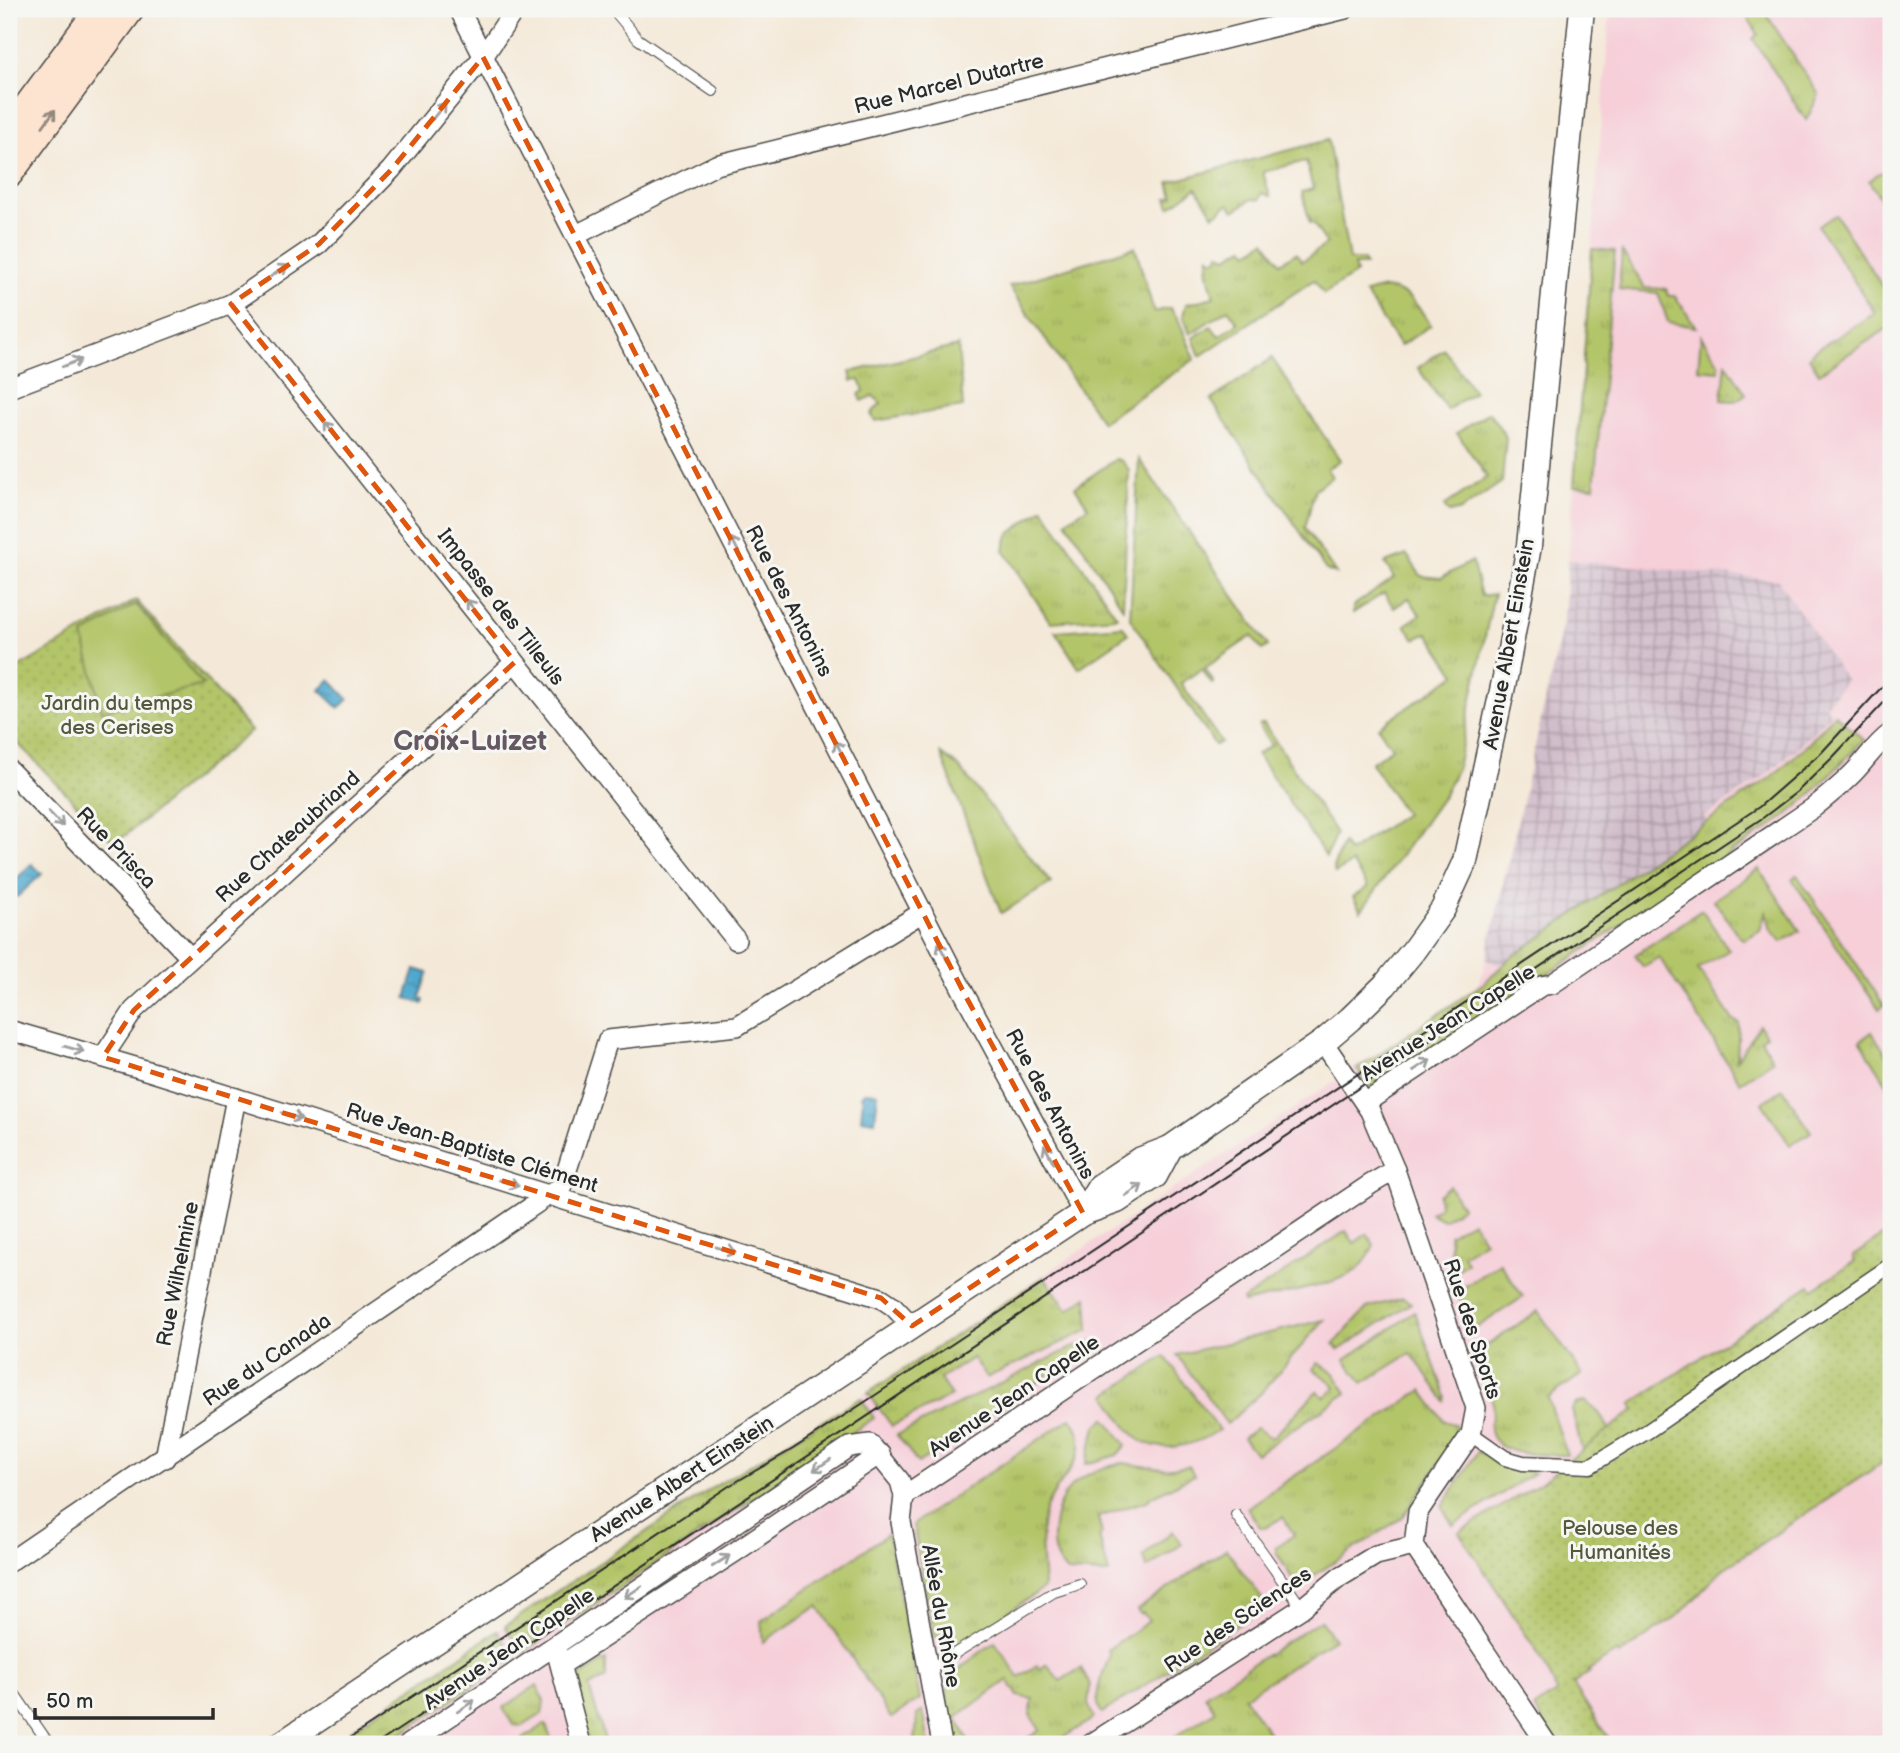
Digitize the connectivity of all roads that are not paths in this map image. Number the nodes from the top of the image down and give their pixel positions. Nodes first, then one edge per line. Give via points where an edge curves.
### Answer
1 (100, 9) edge
2 (130, 9) edge
3 (459, 9) edge
4 (515, 9) edge
5 (613, 9) edge
6 (1345, 9) edge
7 (1582, 9) edge
8 (483, 57) junction
9 (713, 91) dead end
10 (9, 132) edge
11 (9, 173) edge
12 (576, 234) junction
13 (230, 304) junction
14 (9, 388) edge
15 (515, 662) junction
16 (1891, 733) edge
17 (9, 770) edge
18 (923, 912) junction
19 (736, 940) dead end
20 (190, 957) junction
21 (9, 1030) edge
22 (1323, 1042) junction
23 (103, 1057) junction
24 (236, 1098) junction
25 (1365, 1103) junction
26 (1395, 1170) junction
27 (550, 1195) junction
28 (1083, 1213) junction
29 (1891, 1265) edge
30 (912, 1326) junction
31 (1471, 1434) junction
32 (880, 1454) junction
33 (165, 1458) junction
34 (904, 1496) junction
35 (1236, 1515) dead end
36 (1414, 1546) junction
37 (9, 1562) edge
38 (1080, 1584) dead end
39 (1302, 1608) junction
40 (553, 1647) junction
41 (561, 1665) junction
42 (927, 1671) junction
43 (9, 1686) edge
44 (49, 1744) edge
45 (281, 1744) edge
46 (409, 1744) edge
47 (581, 1744) edge
48 (942, 1744) edge
49 (1091, 1744) edge
50 (1547, 1744) edge

1 - 10 main road
11 -> 2 main road
3 - 8 street, Rue des Antonins
4 - 8 street
5 - 9 lane via 638,39
6 - 12 street, Rue Marcel Dutartre via 716,165
7 - 22 street, Avenue Albert Einstein via 1529,546 1474,826 1454,887 1428,930 1385,985
8 - 12 street, Rue des Antonins
13 -> 8 street via 319,244 391,170
18 -> 12 street, Rue des Antonins
14 -> 13 street
15 -> 13 street, Impasse des Tilleuls
15 - 19 street, Impasse des Tilleuls
15 - 20 street, Rue Chateaubriand
25 -> 16 street, Avenue Jean Capelle via 1813,808
17 -> 20 street, Rue Prisca
18 - 27 street via 737,1026 608,1040 562,1186
28 -> 18 street, Rue des Antonins
20 - 23 street, Rue Chateaubriand via 134,1010
21 -> 23 street, Rue Jean-Baptiste Clément
22 - 25 street
22 - 28 street, Avenue Albert Einstein via 1170,1147 1139,1160 1100,1186
23 - 24 street, Rue Jean-Baptiste Clément
24 -> 27 street, Rue Jean-Baptiste Clément
24 - 33 street, Rue Wilhelmine
25 - 26 street, Avenue Jean Capelle
26 - 31 street, Rue des Sports via 1474,1396 1476,1418
26 - 34 street, Avenue Jean Capelle
27 -> 30 street, Rue Jean-Baptiste Clément via 881,1298
27 - 33 street, Rue du Canada
28 - 30 street, Avenue Albert Einstein
29 - 31 street via 1590,1466 1523,1463 1506,1458
30 - 45 street, Avenue Albert Einstein
31 - 36 street, Rue des Sports via 1418,1512
32 - 34 street via 901,1481
32 -> 40 street, Avenue Jean Capelle via 870,1444 849,1447
41 -> 32 street, Avenue Jean Capelle
33 - 37 street, Rue du Canada
34 - 42 street, Allée du Rhône via 901,1522
35 - 39 lane
36 - 39 street, Rue des Sciences via 1376,1555
36 - 50 street
38 - 42 lane via 1054,1592
39 - 49 street, Rue des Sciences
40 - 41 street
46 -> 40 street, Avenue Jean Capelle
41 - 47 street
42 - 48 street, Allée du Rhône
43 - 44 lane

